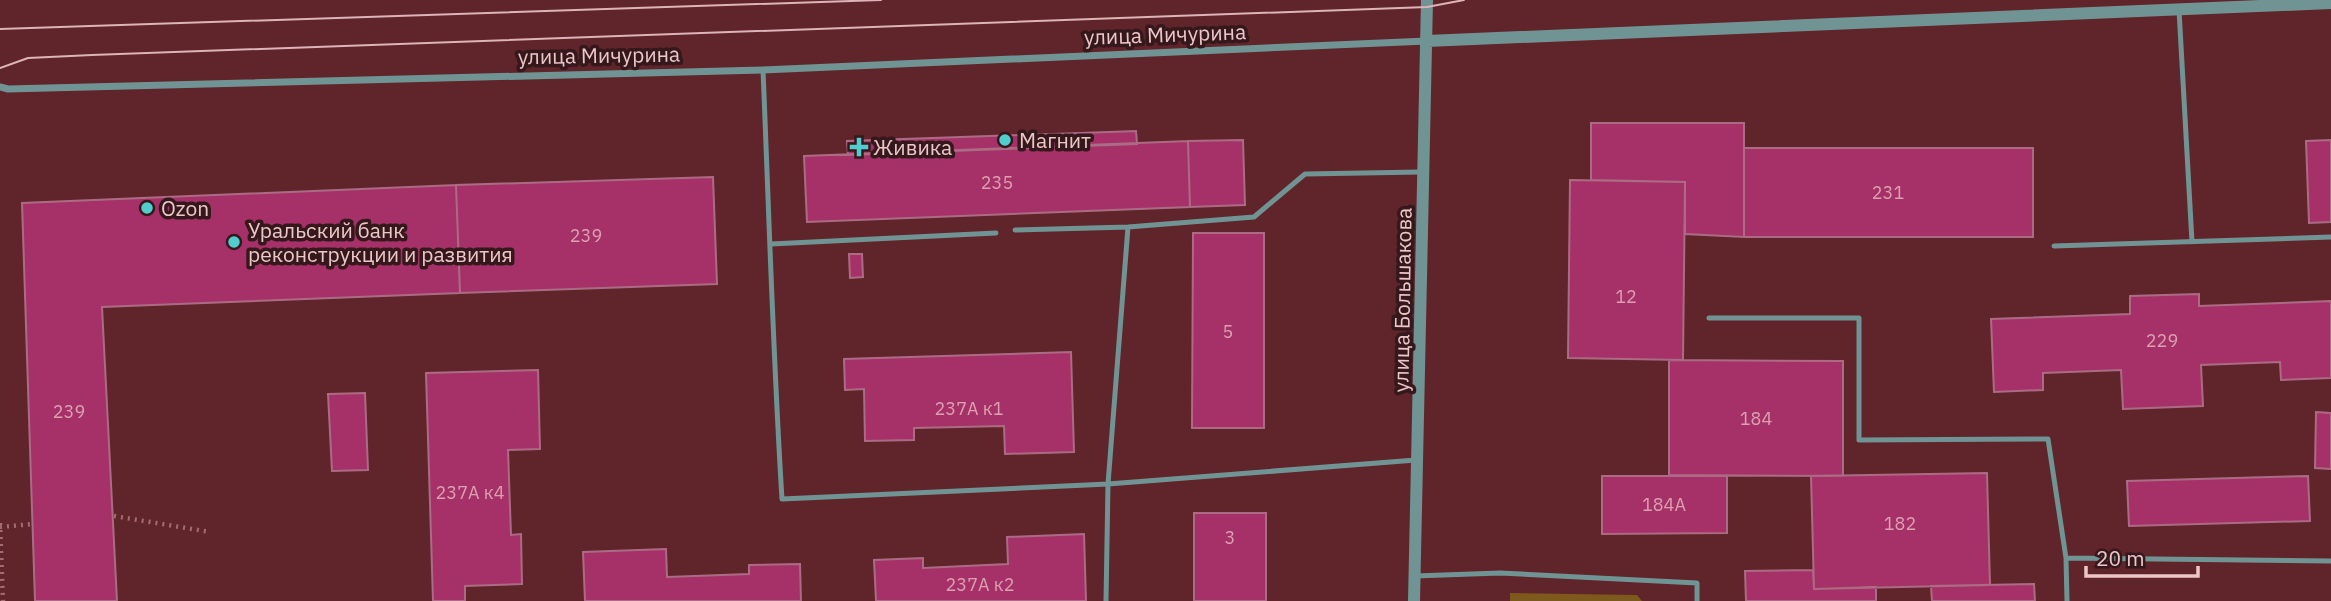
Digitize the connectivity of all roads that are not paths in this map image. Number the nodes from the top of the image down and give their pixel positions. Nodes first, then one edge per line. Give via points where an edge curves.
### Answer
1 (1427, 0) edge
2 (2331, 3) edge
3 (2179, 8) junction
4 (1427, 41) junction
5 (763, 70) junction
6 (3, 89) edge
7 (1424, 172) junction
8 (1128, 226) junction
9 (1016, 230) dead end
10 (996, 233) dead end
11 (2331, 237) edge
12 (2192, 242) junction
13 (771, 244) junction
14 (2054, 246) dead end
15 (1709, 318) dead end
16 (1418, 460) junction
17 (1108, 484) junction
18 (2066, 558) junction
19 (2331, 561) edge
20 (1415, 576) junction
21 (1106, 601) edge
22 (1414, 601) edge
23 (1697, 601) edge
24 (2067, 601) edge

1 - 4 street, улица Большакова
2 - 3 street, улица Мичурина
3 - 4 street, улица Мичурина
3 - 12 lane
4 - 5 street, улица Мичурина
4 - 7 street, улица Большакова
5 - 6 street, улица Мичурина
5 - 13 lane
7 - 8 lane via 1305,174 1254,217
7 - 16 street, улица Большакова
8 - 9 lane
8 - 17 lane
10 - 13 lane
11 - 12 lane
12 - 14 lane
13 - 17 lane via 782,499
15 - 18 lane via 1859,318 1859,440 2048,439
16 - 17 lane
16 - 20 street, улица Большакова
17 - 21 lane
18 - 19 lane
18 - 24 lane
20 - 22 street, улица Большакова
20 - 23 lane via 1500,573 1697,583

